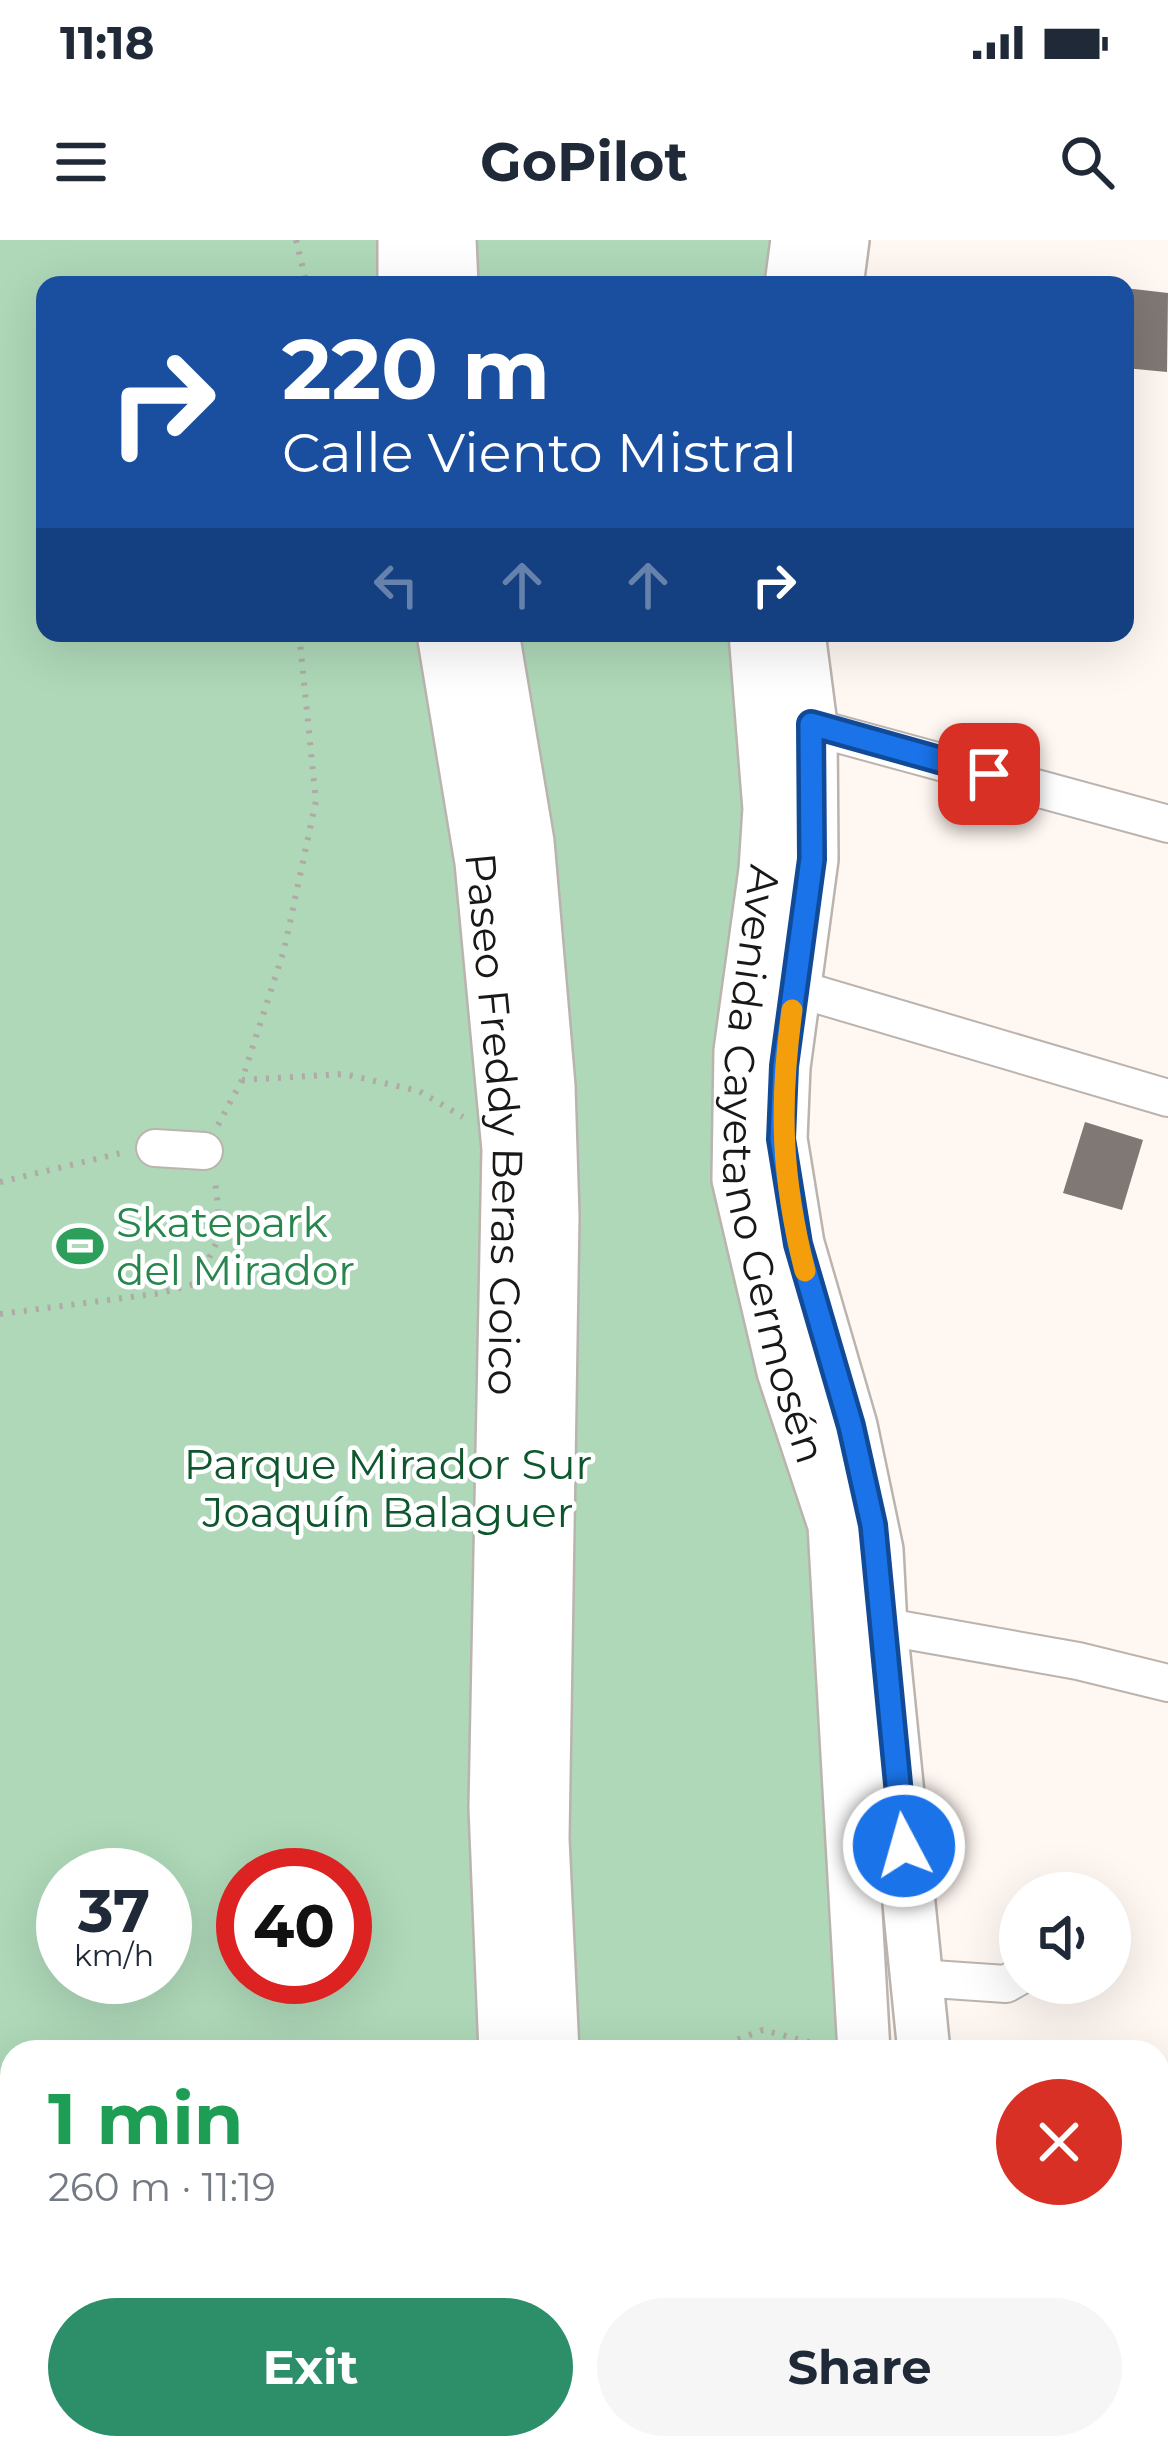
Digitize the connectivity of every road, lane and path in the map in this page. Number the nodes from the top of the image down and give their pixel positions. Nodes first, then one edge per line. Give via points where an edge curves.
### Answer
1 (296, 240) edge
2 (404, 240) edge
3 (450, 240) edge
4 (797, 240) edge
5 (842, 240) edge
6 (305, 276) edge
7 (404, 276) edge
8 (452, 276) edge
9 (792, 276) edge
10 (839, 276) edge
11 (299, 642) edge
12 (444, 642) edge
13 (495, 642) edge
14 (756, 642) edge
15 (800, 642) edge
16 (761, 715) junction
17 (811, 724) junction
18 (1168, 821) edge
19 (795, 988) junction
20 (242, 1080) junction
21 (1168, 1097) edge
22 (472, 1123) dead end
23 (155, 1148) joint
24 (204, 1151) junction
25 (0, 1182) edge
26 (528, 1277) junction
27 (0, 1313) edge
28 (860, 1627) junction
29 (1168, 1683) edge
30 (918, 1978) junction
31 (999, 1984) edge
32 (505, 2040) edge
33 (552, 2040) edge
34 (736, 2040) edge
35 (806, 2040) edge
36 (850, 2040) edge
37 (923, 2040) edge

1 - 6 path
2 - 7 street
3 - 8 street
4 - 9 street
5 - 10 street
11 - 20 path via 316,801 284,950
12 - 26 street, Paseo Freddy Beras Goico via 481,862
13 - 26 street, Paseo Freddy Beras Goico via 528,842 550,1108
14 - 16 street, Avenida Cayetano Germosén
15 - 17 street, Avenida Cayetano Germosén
16 - 17 street
16 - 28 street, Avenida Cayetano Germosén via 769,809 740,1051 738,1179 783,1370
17 - 18 street
17 - 19 street, Avenida Cayetano Germosén via 812,859
19 - 21 street
19 - 28 street, Avenida Cayetano Germosén via 781,1139 812,1304 851,1426 877,1550
20 - 22 path via 344,1074 419,1091
20 - 24 path
23 - 24 street
23 - 25 path
24 - 27 path via 221,1233 197,1283
26 - 32 street, Paseo Freddy Beras Goico via 495,1808
26 - 33 street, Paseo Freddy Beras Goico
28 - 29 street
28 - 30 street, Avenida Cayetano Germosén
28 - 36 street, Avenida Cayetano Germosén
30 - 31 street
30 - 37 street, Avenida Cayetano Germosén
34 - 35 path via 763,2030

